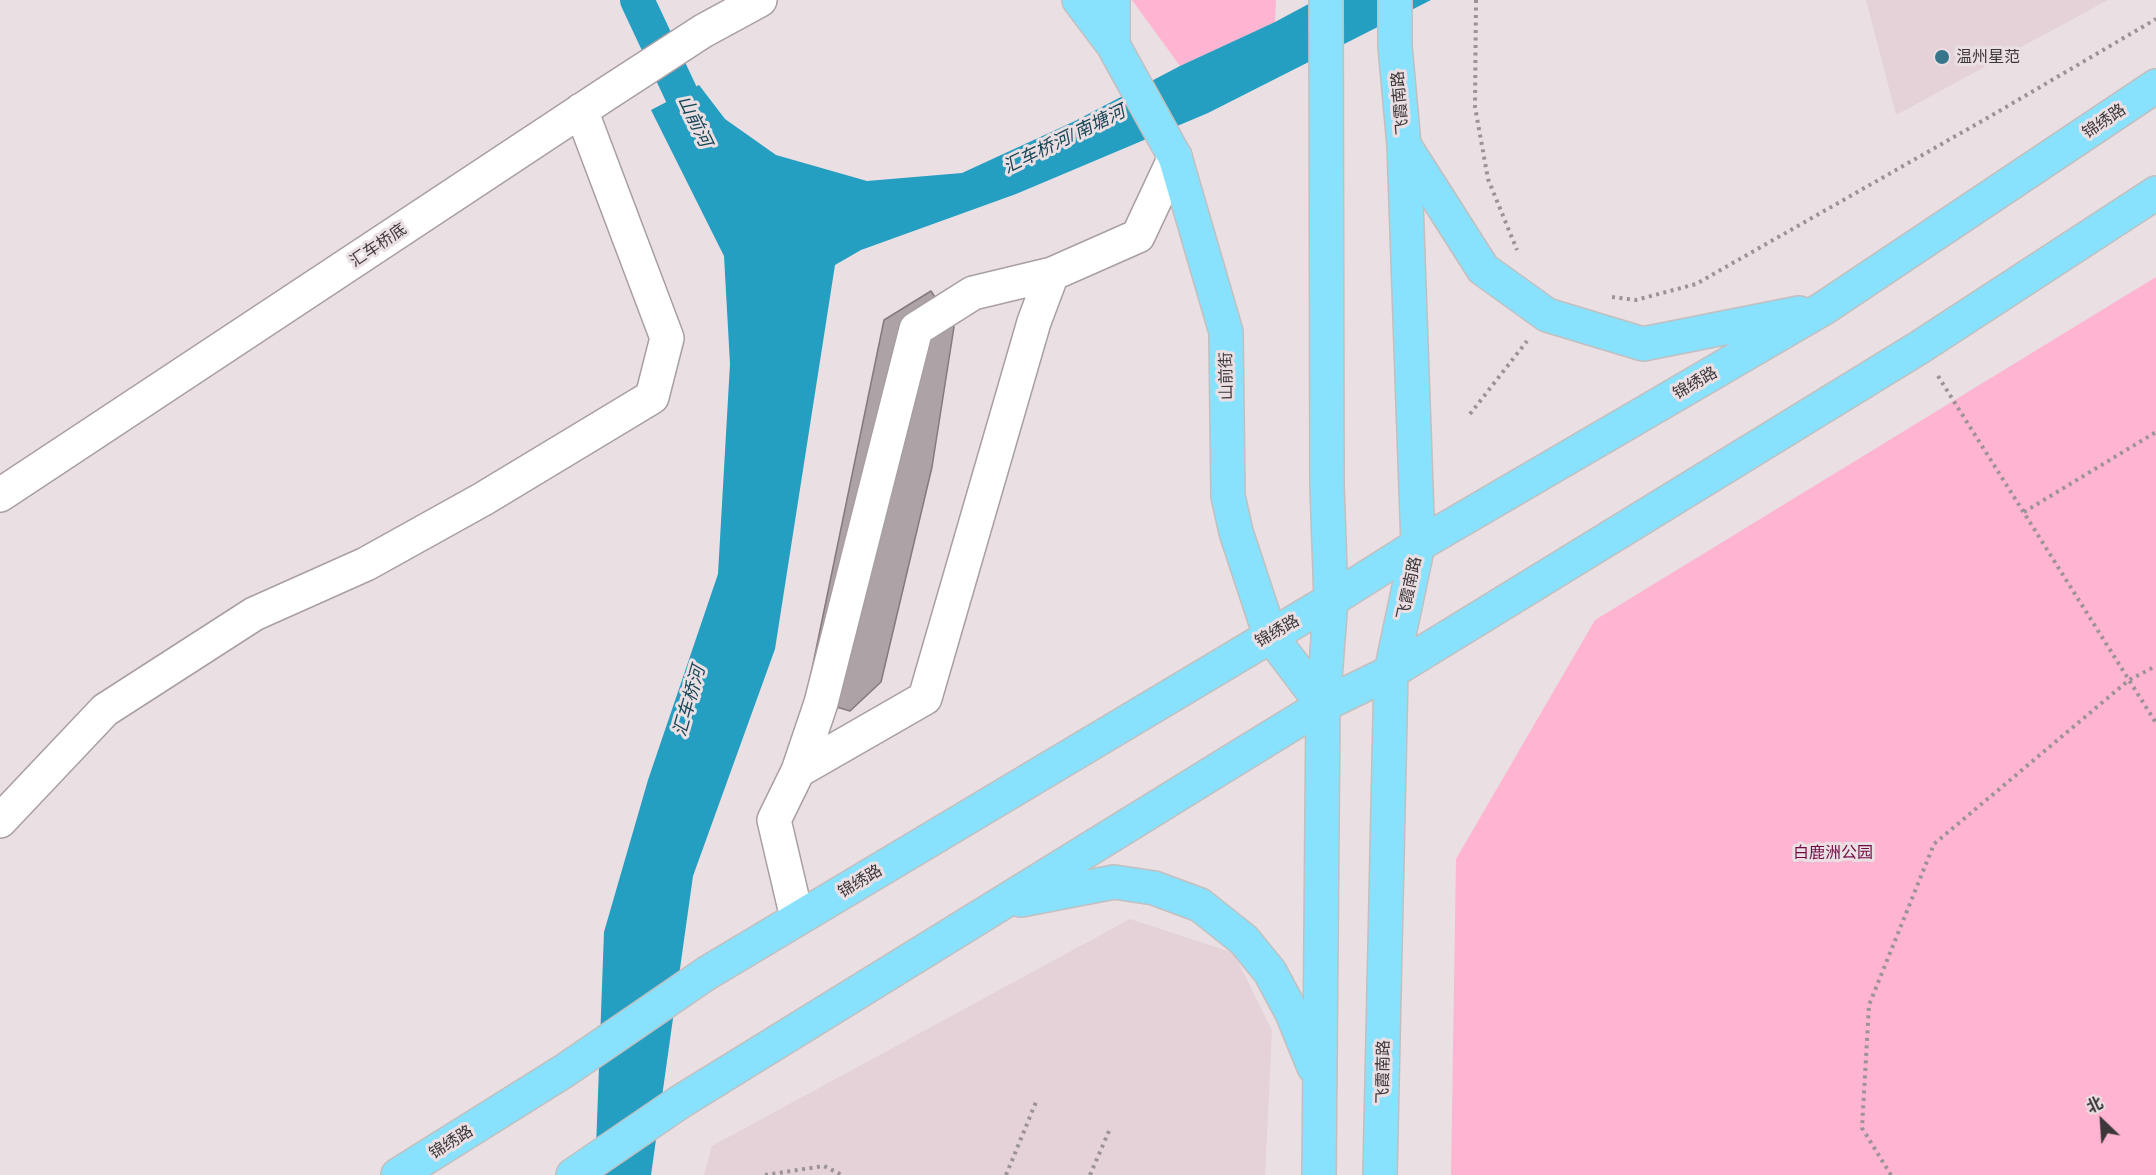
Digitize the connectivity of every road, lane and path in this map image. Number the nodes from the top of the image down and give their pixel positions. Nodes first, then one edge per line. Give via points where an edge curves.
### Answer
1 (760, 0) edge
2 (1079, 0) edge
3 (1113, 0) edge
4 (1326, 0) edge
5 (1395, 0) edge
6 (1476, 0) edge
7 (2156, 19) edge
8 (1116, 50) junction
9 (2156, 86) edge
10 (593, 102) junction
11 (1404, 145) junction
12 (1174, 156) junction
13 (2156, 193) edge
14 (1524, 255) dead end
15 (1052, 274) junction
16 (1601, 296) dead end
17 (1824, 308) junction
18 (1547, 315) junction
19 (1920, 347) junction
20 (1470, 414) dead end
21 (2156, 432) edge
22 (0, 495) edge
23 (2024, 512) junction
24 (1418, 545) junction
25 (1331, 600) junction
26 (1270, 635) junction
27 (2156, 666) edge
28 (1390, 672) junction
29 (2129, 680) junction
30 (1323, 705) junction
31 (2156, 723) edge
32 (798, 771) junction
33 (0, 821) edge
34 (1002, 904) junction
35 (797, 918) junction
36 (1320, 1081) junction
37 (1036, 1102) dead end
38 (1109, 1131) dead end
39 (398, 1175) edge
40 (573, 1175) edge
41 (765, 1175) edge
42 (842, 1175) edge
43 (1006, 1175) edge
44 (1090, 1175) edge
45 (1319, 1175) edge
46 (1380, 1175) edge
47 (1892, 1175) edge

1 - 10 street, 汇车桥底
2 - 8 main road, 山前街
3 - 8 main road, 山前街
4 - 25 main road
5 - 11 main road, 飞霞南路
6 - 14 path via 1475,107 1488,179 1515,248
7 - 16 path via 1696,284 1636,300
8 - 12 main road, 山前街
9 - 17 main road, 锦绣路
10 - 22 street, 汇车桥底
10 - 33 street via 668,338 652,397 366,564 254,614 115,704
11 - 18 main road via 1483,270
11 - 24 main road, 飞霞南路
12 - 15 street via 1138,236
12 - 26 main road, 山前街 via 1226,332 1228,496
13 - 19 main road
15 - 32 street via 1034,322 925,698
15 - 32 street via 973,293 916,329 821,703
17 - 18 main road via 1643,344
17 - 24 main road, 锦绣路
18 - 20 path
19 - 23 path
19 - 28 main road
21 - 23 path
23 - 29 path
24 - 25 main road, 锦绣路
24 - 28 main road, 飞霞南路
25 - 26 main road, 锦绣路
25 - 30 main road
26 - 30 main road, 山前街
26 - 35 main road, 锦绣路
27 - 29 path
28 - 30 main road
28 - 46 main road, 飞霞南路
29 - 31 path
29 - 47 path via 1934,844 1869,1005 1862,1128
30 - 34 main road
30 - 36 main road
32 - 35 street via 774,820
34 - 36 main road via 1114,882 1154,888 1200,905 1244,940 1270,972
34 - 40 main road via 680,1102
35 - 39 main road, 锦绣路
36 - 45 main road
37 - 43 path
38 - 44 path
41 - 42 path via 824,1166

